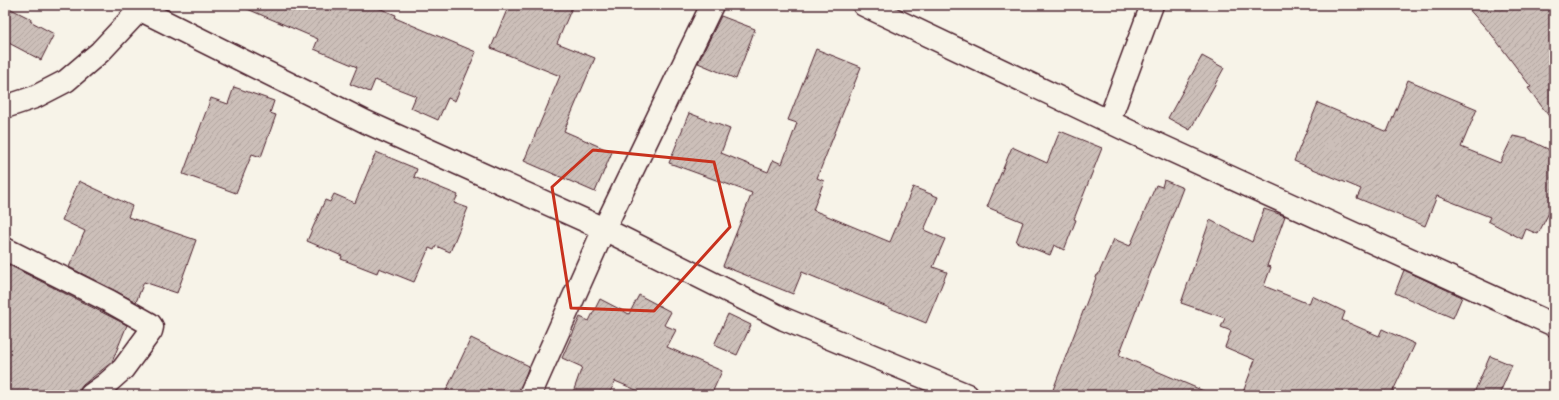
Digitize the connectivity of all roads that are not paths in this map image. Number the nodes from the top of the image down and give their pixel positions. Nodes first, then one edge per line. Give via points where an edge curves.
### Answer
1 (712, 5) edge
2 (864, 5) edge
3 (1152, 5) edge
4 (143, 8) edge
5 (5, 106) edge
6 (1109, 121) junction
7 (604, 229) junction
8 (5, 249) edge
9 (1554, 325) edge
10 (91, 395) edge
11 (530, 395) edge
12 (967, 395) edge

1 - 7 street
2 - 6 street
3 - 6 street
4 - 5 street via 100,52 66,81 36,97
4 - 7 street via 366,122
6 - 9 street
7 - 11 street
7 - 12 street via 784,319
8 - 10 street via 109,301 152,327 123,369

